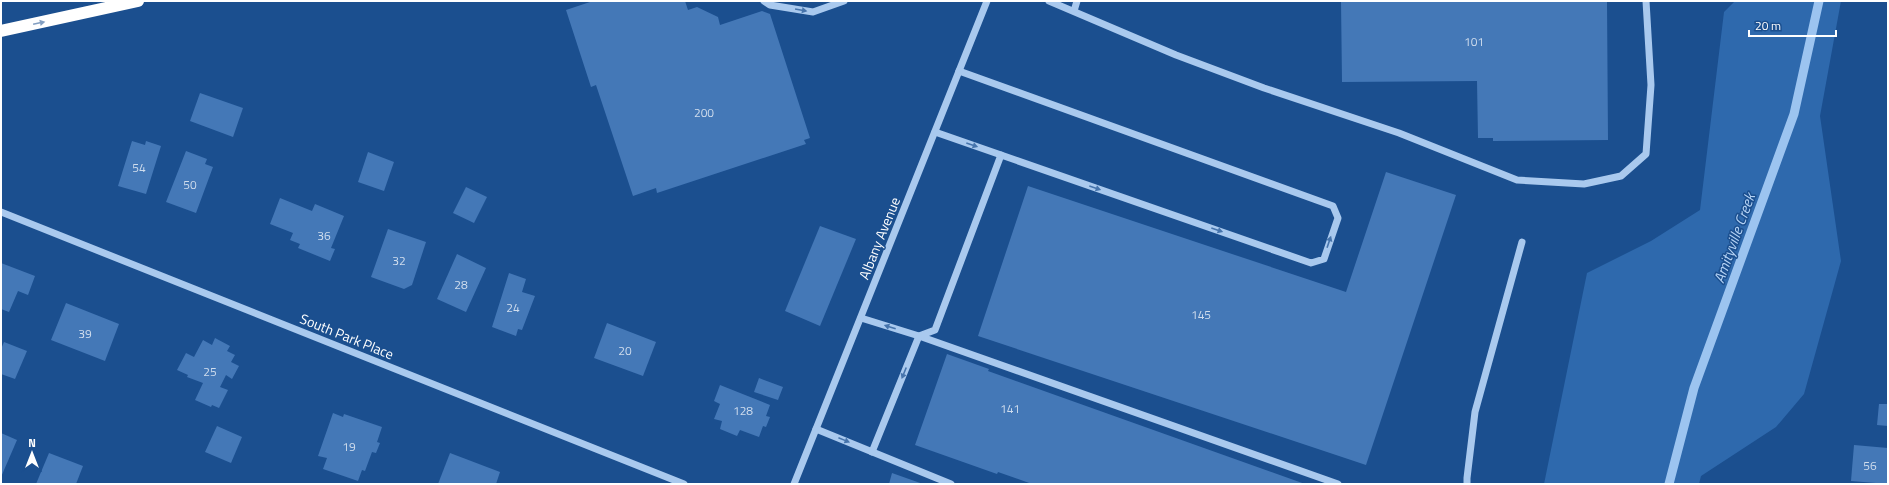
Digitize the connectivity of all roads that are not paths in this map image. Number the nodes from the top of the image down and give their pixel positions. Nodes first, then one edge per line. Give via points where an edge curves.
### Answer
1 (138, 1) edge
2 (764, 1) edge
3 (844, 1) edge
4 (987, 1) edge
5 (1050, 1) edge
6 (1077, 1) edge
7 (1646, 1) edge
8 (1074, 11) junction
9 (1, 31) edge
10 (959, 71) junction
11 (935, 132) junction
12 (1001, 155) junction
13 (1, 212) edge
14 (1522, 242) dead end
15 (861, 318) junction
16 (919, 336) junction
17 (816, 429) junction
18 (872, 452) junction
19 (684, 484) edge
20 (794, 484) edge
21 (952, 484) edge
22 (1338, 484) edge
23 (1467, 484) edge

9 -> 1 highway
2 -> 3 street via 770,5 813,12
4 - 10 street, Albany Avenue
5 - 8 street
6 - 8 street
7 - 8 street via 1651,85 1646,154 1621,176 1584,184 1518,180 1399,133 1264,88 1176,55
10 - 11 street, Albany Avenue
12 -> 10 street via 1311,263 1324,259 1338,218 1333,206
11 -> 12 street
11 - 15 street, Albany Avenue
12 - 16 street via 935,330
13 - 19 street, South Park Place
14 - 23 street via 1475,412
16 -> 15 street
15 - 17 street, Albany Avenue
16 -> 18 street
16 - 22 street
17 -> 18 street
17 - 20 street, Albany Avenue
18 - 21 street

